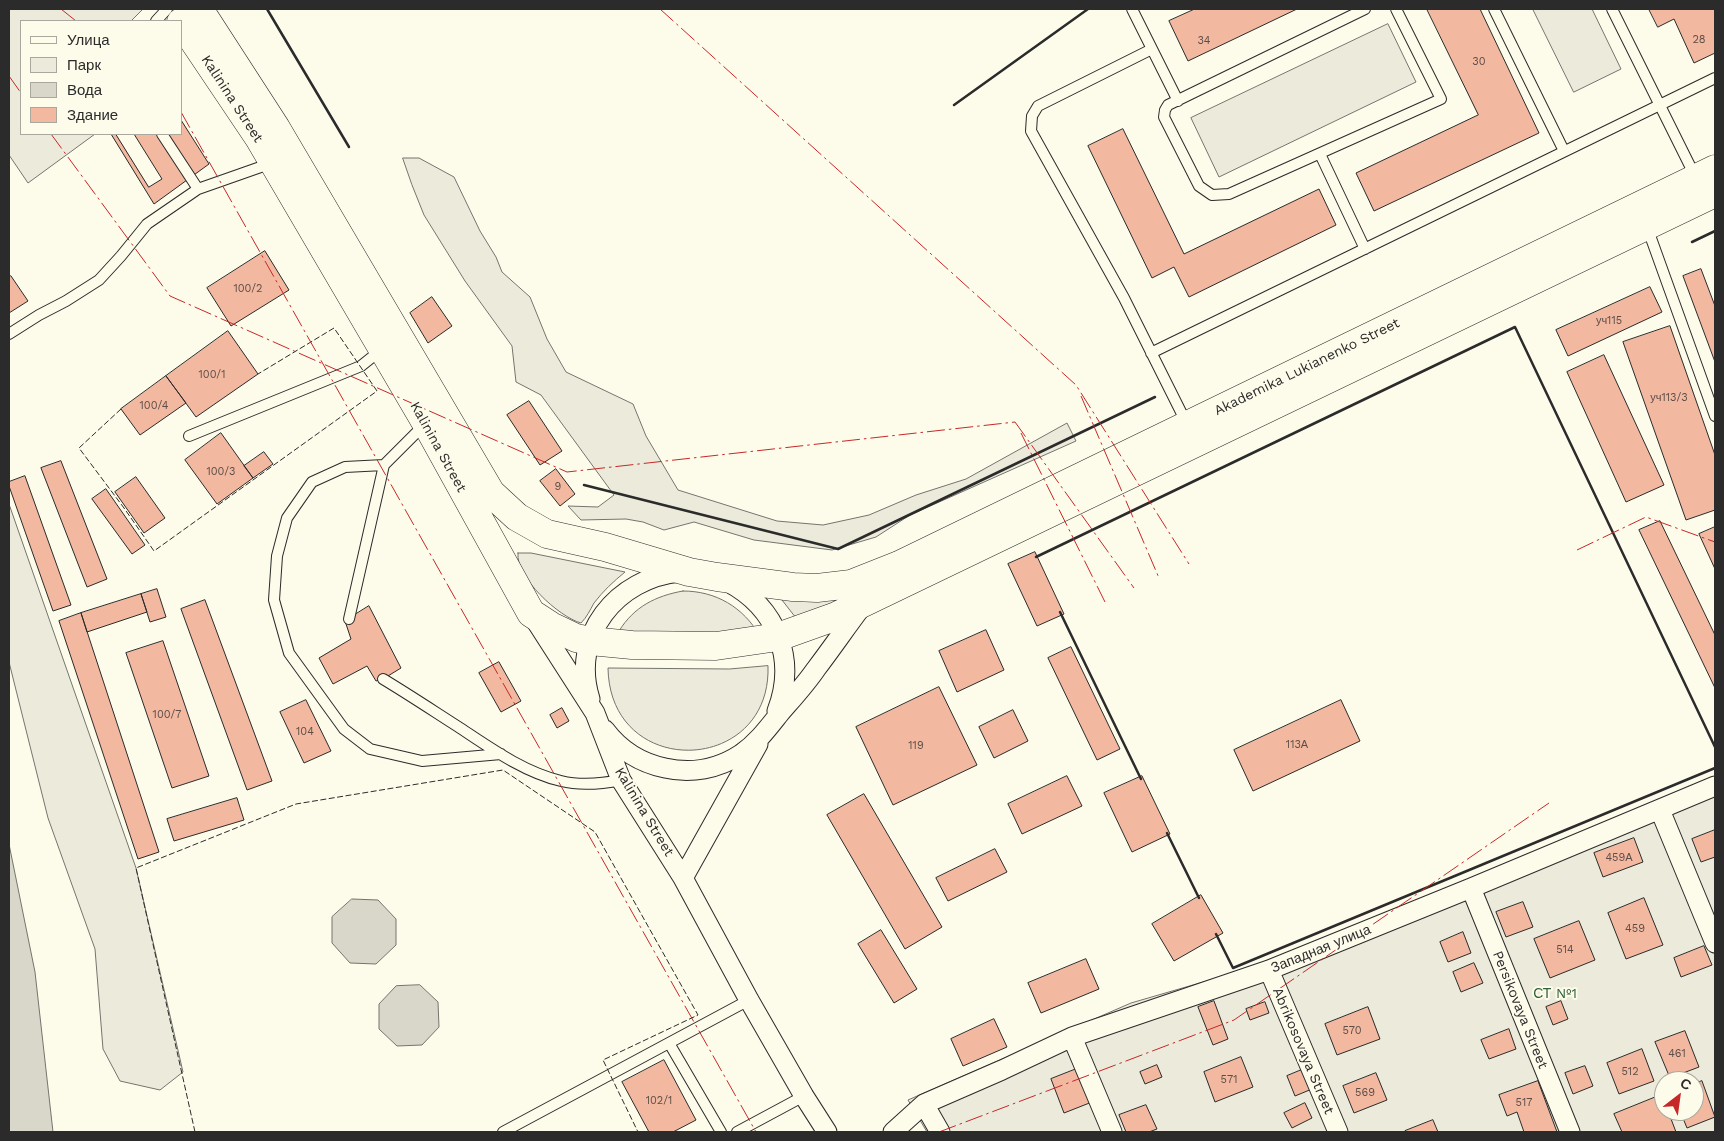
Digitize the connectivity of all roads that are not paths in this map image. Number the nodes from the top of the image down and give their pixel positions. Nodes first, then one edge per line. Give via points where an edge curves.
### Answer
1 (167, 9) edge
2 (173, 9) edge
3 (199, 9) edge
4 (1132, 9) edge
5 (1366, 9) edge
6 (1396, 9) edge
7 (1494, 9) edge
8 (1612, 9) edge
9 (157, 20) edge
10 (180, 20) edge
11 (182, 23) edge
12 (1152, 49) junction
13 (1715, 78) edge
14 (1178, 101) junction
15 (1659, 104) junction
16 (163, 135) edge
17 (1564, 151) junction
18 (1320, 154) junction
19 (273, 163) junction
20 (1709, 180) edge
21 (198, 189) junction
22 (1646, 226) junction
23 (1365, 248) junction
24 (9, 334) edge
25 (382, 349) junction
26 (1151, 353) junction
27 (1715, 416) edge
28 (426, 423) junction
29 (1187, 425) junction
30 (189, 436) dead end
31 (384, 465) junction
32 (689, 572) junction
33 (904, 573) junction
34 (717, 577) junction
35 (867, 601) junction
36 (531, 613) junction
37 (350, 619) dead end
38 (778, 637) junction
39 (590, 641) junction
40 (382, 679) dead end
41 (595, 713) junction
42 (766, 729) junction
43 (501, 754) junction
44 (621, 780) junction
45 (1715, 786) edge
46 (1660, 810) junction
47 (684, 878) junction
48 (1470, 888) junction
49 (1715, 943) edge
50 (1269, 970) junction
51 (749, 1000) junction
52 (1072, 1037) junction
53 (669, 1043) junction
54 (804, 1096) junction
55 (924, 1104) junction
56 (503, 1132) edge
57 (721, 1132) edge
58 (737, 1132) edge
59 (827, 1132) edge
60 (893, 1132) edge
61 (940, 1132) edge
62 (1112, 1132) edge
63 (1338, 1132) edge
64 (1570, 1132) edge

1 - 9 lane
2 - 10 highway, Kalinina Street
3 - 32 highway, Kalinina Street via 276,128 491,493 517,517 547,534 605,546
4 - 12 lane
5 - 14 lane
6 - 18 lane via 1441,99
7 - 17 lane
8 - 15 lane
11 - 19 highway, Kalinina Street
12 - 14 lane
12 - 26 lane via 1038,106 1032,116 1031,130
13 - 15 lane
14 - 18 lane via 1168,105 1164,117 1199,186 1212,195 1229,194
15 - 17 lane
15 - 20 lane
16 - 21 lane
17 - 23 lane
18 - 23 lane
19 - 21 lane
19 - 25 highway, Kalinina Street
20 - 22 highway, Akademika Lukianenko Street
20 - 29 highway, Akademika Lukianenko Street
21 - 24 lane via 147,224 99,280
22 - 27 lane
22 - 33 highway, Akademika Lukianenko Street
23 - 26 lane
25 - 28 highway, Kalinina Street
25 - 30 lane via 360,366
26 - 29 lane
28 - 31 lane
28 - 36 highway, Kalinina Street
29 - 33 highway, Akademika Lukianenko Street
31 - 37 lane
31 - 43 lane via 345,467 312,482 287,518 277,556 274,600 289,653 344,730 370,749 422,761
32 - 34 highway, Kalinina Street
32 - 39 street via 660,575 632,586 604,614
33 - 34 highway, Kalinina Street via 817,588
33 - 35 highway
34 - 38 street via 751,596 770,619
35 - 38 highway
35 - 42 street via 815,671
36 - 39 highway via 576,638
36 - 41 street, Kalinina Street
38 - 39 highway via 716,646
38 - 42 street via 784,657 785,679 780,700
39 - 41 street via 586,678
40 - 43 lane
41 - 42 street via 609,736 629,754 654,766 680,771 707,768 733,759
41 - 44 street, Kalinina Street
42 - 47 street, Kalinina Street
43 - 44 lane via 560,781 603,784
44 - 47 street, Kalinina Street
45 - 46 street, Западная улица
46 - 48 street, Западная улица
46 - 49 street
47 - 51 street, Kalinina Street
48 - 50 street, Западная улица
48 - 64 street, Persikovaya Street
50 - 52 street, Западная улица
50 - 63 street, Abrikosovaya Street
51 - 53 lane
51 - 54 street, Kalinina Street
52 - 55 street, Западная улица
52 - 62 street
53 - 56 lane
53 - 57 lane
54 - 58 lane
54 - 59 street, Kalinina Street
55 - 60 street, Западная улица
55 - 61 street

